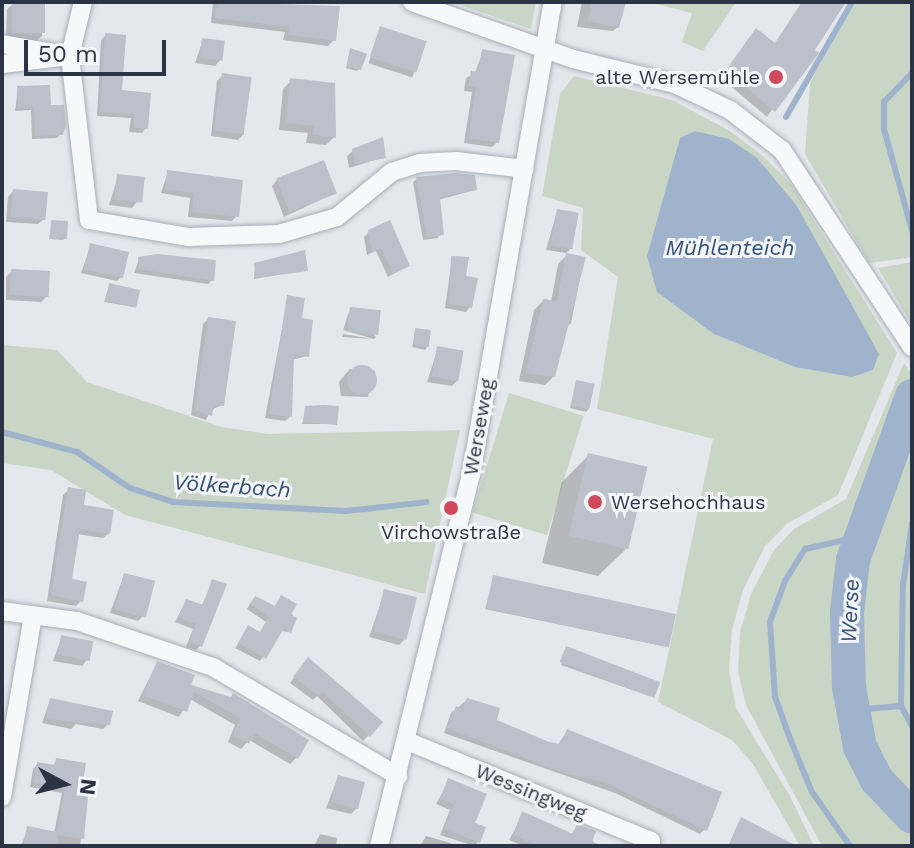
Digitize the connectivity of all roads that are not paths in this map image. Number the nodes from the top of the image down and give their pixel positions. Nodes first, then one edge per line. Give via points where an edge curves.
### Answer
1 (83, 2) edge
2 (412, 2) edge
3 (553, 2) edge
4 (2, 44) edge
5 (547, 46) junction
6 (70, 56) junction
7 (2, 64) edge
8 (525, 169) junction
9 (912, 347) edge
10 (2, 611) edge
11 (33, 616) junction
12 (407, 741) junction
13 (398, 776) junction
14 (2, 797) edge
15 (379, 846) edge
16 (649, 846) edge

1 - 6 street
2 - 5 street
3 - 5 street, Werseweg
4 - 6 street
5 - 8 street, Werseweg
5 - 9 street via 573,59 675,84 730,110 782,150
6 - 7 street
6 - 8 street via 89,220 188,237 279,234 337,217 392,172 419,163 456,161
8 - 12 street, Werseweg via 471,475
10 - 11 street
11 - 13 street via 77,621 213,667
11 - 14 street
12 - 13 street, Werseweg
12 - 16 street, Wessingweg via 651,841
13 - 15 street, Werseweg

